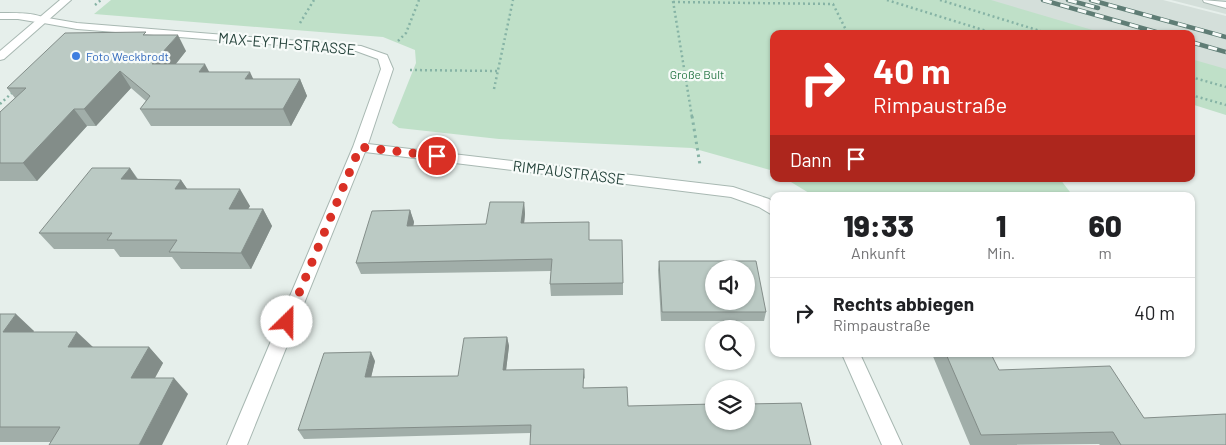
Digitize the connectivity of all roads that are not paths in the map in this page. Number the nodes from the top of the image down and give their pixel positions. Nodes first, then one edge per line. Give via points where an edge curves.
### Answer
1 (66, 0) edge
2 (1208, 0) edge
3 (1226, 4) edge
4 (0, 16) edge
5 (42, 20) junction
6 (0, 57) edge
7 (360, 147) junction
8 (770, 207) edge
9 (851, 357) edge
10 (237, 445) edge
11 (892, 445) edge

1 - 5 street
2 - 3 street
4 - 5 street, MAX-EYTH-STRASSE
5 - 6 street
5 - 7 street, MAX-EYTH-STRASSE via 77,26 357,48 385,63
7 - 8 street, RIMPAUSTRASSE via 733,192 764,202
7 - 10 street
9 - 11 street

